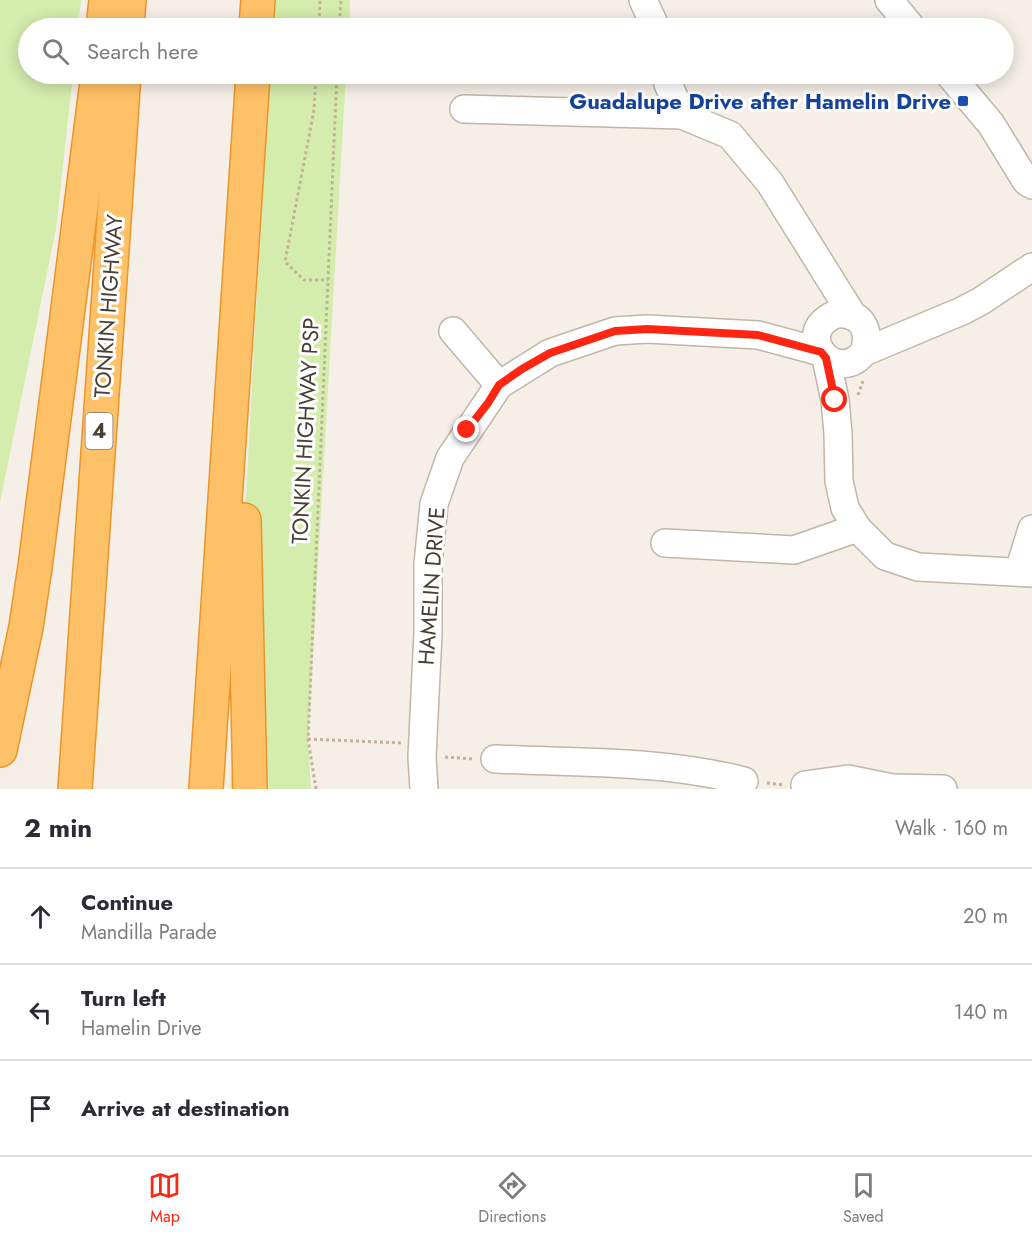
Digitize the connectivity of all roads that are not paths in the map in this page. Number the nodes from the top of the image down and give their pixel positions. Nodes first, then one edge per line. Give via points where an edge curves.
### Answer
1 (106, 0) edge
2 (129, 0) edge
3 (258, 0) edge
4 (643, 0) edge
5 (889, 0) edge
6 (104, 18) edge
7 (128, 18) edge
8 (257, 18) edge
9 (651, 18) edge
10 (904, 18) edge
11 (97, 84) edge
12 (123, 84) edge
13 (253, 84) edge
14 (668, 84) edge
15 (957, 84) edge
16 (464, 109) dead end
17 (682, 115) junction
18 (1029, 183) edge
19 (1032, 207) edge
20 (1032, 267) edge
21 (239, 312) junction
22 (453, 331) dead end
23 (844, 343) junction
24 (499, 385) junction
25 (857, 528) junction
26 (1032, 529) edge
27 (666, 543) dead end
28 (1026, 572) edge
29 (0, 750) edge
30 (495, 759) dead end
31 (663, 778) edge
32 (744, 781) road end
33 (805, 785) road end
34 (892, 788) edge
35 (75, 789) edge
36 (206, 789) edge
37 (250, 789) edge
38 (423, 789) edge
39 (943, 789) edge

1 - 6 highway
2 - 7 highway
3 - 8 highway
4 - 9 street
5 - 10 street
11 - 29 highway via 35,567
12 - 35 highway, TONKIN HIGHWAY / 4
13 - 21 highway
14 - 17 street
15 - 18 street via 991,124
16 - 17 street
17 - 23 street via 730,135 770,183 817,260
18 - 19 street
20 - 23 street, HAMELIN DRIVE via 981,302 944,319
21 - 36 highway
21 - 37 highway
22 - 24 street
23 - 24 street, HAMELIN DRIVE via 647,329 615,331 550,353
23 - 25 street via 839,481 845,508
24 - 38 street, HAMELIN DRIVE via 450,458 434,504 428,564
25 - 27 street via 794,550
25 - 28 street via 885,556 918,567
26 - 28 street
30 - 31 street
31 - 32 street via 708,771
33 - 34 street via 848,779
34 - 39 street

